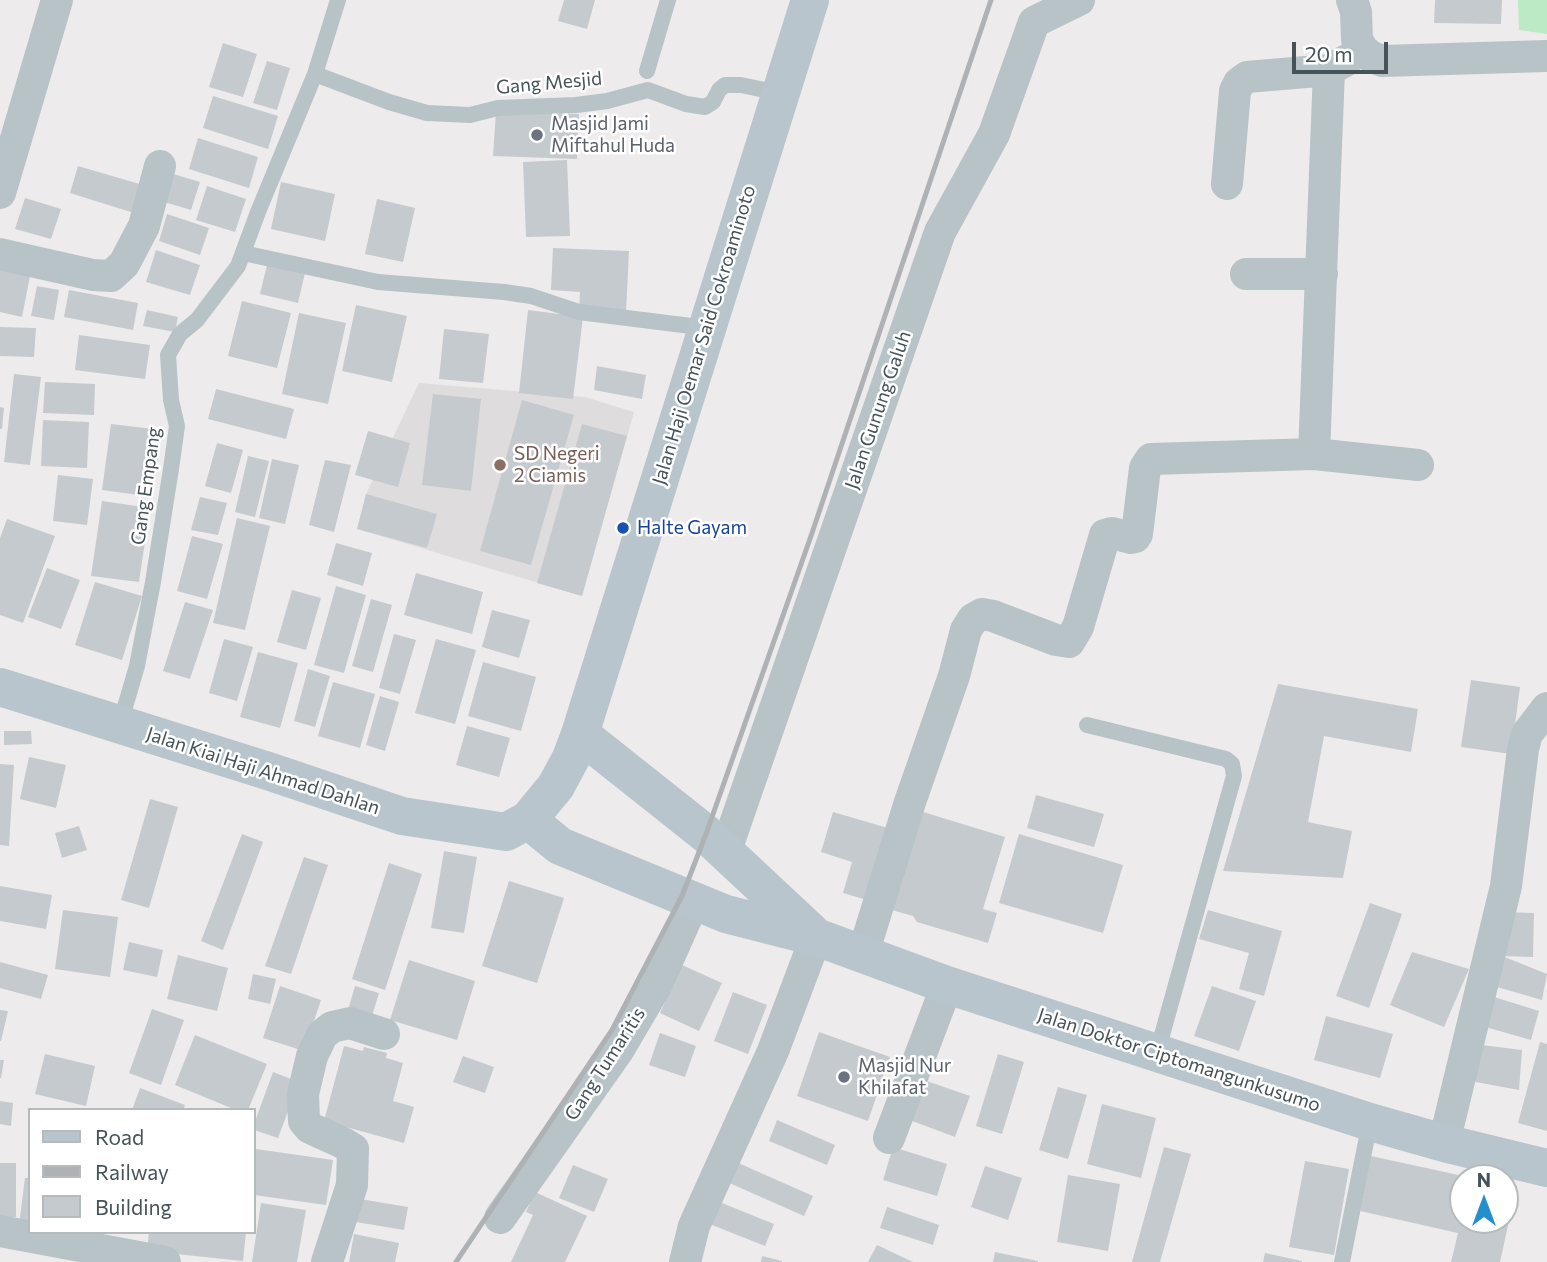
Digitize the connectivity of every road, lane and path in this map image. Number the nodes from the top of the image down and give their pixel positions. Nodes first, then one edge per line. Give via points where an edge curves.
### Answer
1 (57, 0) edge
2 (338, 0) edge
3 (668, 0) edge
4 (810, 0) edge
5 (1079, 0) edge
6 (1352, 0) edge
7 (1363, 50) junction
8 (1547, 56) edge
9 (1329, 70) junction
10 (647, 71) dead end
11 (315, 74) junction
12 (779, 93) junction
13 (12, 108) edge
14 (160, 166) dead end
15 (1227, 184) dead end
16 (0, 192) edge
17 (243, 253) junction
18 (0, 254) edge
19 (1246, 274) dead end
20 (1322, 274) junction
21 (707, 328) junction
22 (1314, 454) junction
23 (1418, 465) dead end
24 (0, 687) edge
25 (1547, 708) edge
26 (120, 724) junction
27 (1087, 725) dead end
28 (580, 734) junction
29 (528, 820) junction
30 (725, 853) junction
31 (694, 901) junction
32 (816, 937) junction
33 (863, 954) junction
34 (947, 985) junction
35 (384, 1034) dead end
36 (1157, 1053) junction
37 (1370, 1122) junction
38 (889, 1138) dead end
39 (1444, 1143) junction
40 (1547, 1168) edge
41 (500, 1218) dead end
42 (0, 1231) edge
43 (165, 1262) edge
44 (327, 1262) edge
45 (685, 1262) edge
46 (1342, 1262) edge

1 - 13 street
2 - 11 lane, Gang Empang
3 - 10 lane
4 - 12 main road, Jalan Haji Oemar Said Cokroaminoto
5 - 30 street, Jalan Gunung Galuh via 1034,22 995,134 940,232
6 - 7 street via 1357,40
7 - 8 street via 1382,61
7 - 9 street
9 - 15 street via 1247,77 1239,83
9 - 20 street
11 - 12 lane, Gang Mesjid via 427,113 470,115 498,108 607,101 648,90 705,107 725,85
11 - 17 lane, Gang Empang
12 - 21 main road, Jalan Haji Oemar Said Cokroaminoto
13 - 16 street
14 - 18 street via 144,226 124,264 111,276
17 - 21 lane via 377,282 504,292 579,312
17 - 26 lane, Gang Empang via 238,266 197,320 180,334 168,355 177,426 153,582
19 - 20 street
20 - 22 street
21 - 28 main road, Jalan Haji Oemar Said Cokroaminoto
22 - 23 street
22 - 33 street via 1151,459 1145,468 1137,534 1131,538 1105,535 1078,627 1069,642 993,616 982,614 973,619
24 - 26 main road, Jalan Kiai Haji Ahmad Dahlan
25 - 39 street via 1527,734 1522,749 1506,886
26 - 29 main road, Jalan Kiai Haji Ahmad Dahlan via 402,816 506,832
27 - 36 lane via 1232,764 1234,776
28 - 29 main road, Jalan Haji Oemar Said Cokroaminoto via 556,786
28 - 30 main road, Jalan Doktor Ciptomangunkusumo
29 - 31 main road, Jalan Doktor Ciptomangunkusumo via 561,846
30 - 32 main road, Jalan Doktor Ciptomangunkusumo
31 - 32 main road, Jalan Doktor Ciptomangunkusumo
31 - 41 street, Gang Tumaritis via 656,986 619,1049
32 - 33 main road, Jalan Doktor Ciptomangunkusumo
32 - 45 street via 773,1051 694,1226
33 - 34 main road, Jalan Doktor Ciptomangunkusumo
34 - 36 main road, Jalan Doktor Ciptomangunkusumo
34 - 38 street
35 - 44 street via 350,1023 332,1027 322,1035 312,1056 303,1094 304,1121 353,1149 352,1185
36 - 37 main road, Jalan Doktor Ciptomangunkusumo
37 - 39 main road, Jalan Doktor Ciptomangunkusumo
37 - 46 lane
39 - 40 main road, Jalan Doktor Ciptomangunkusumo
42 - 43 street

